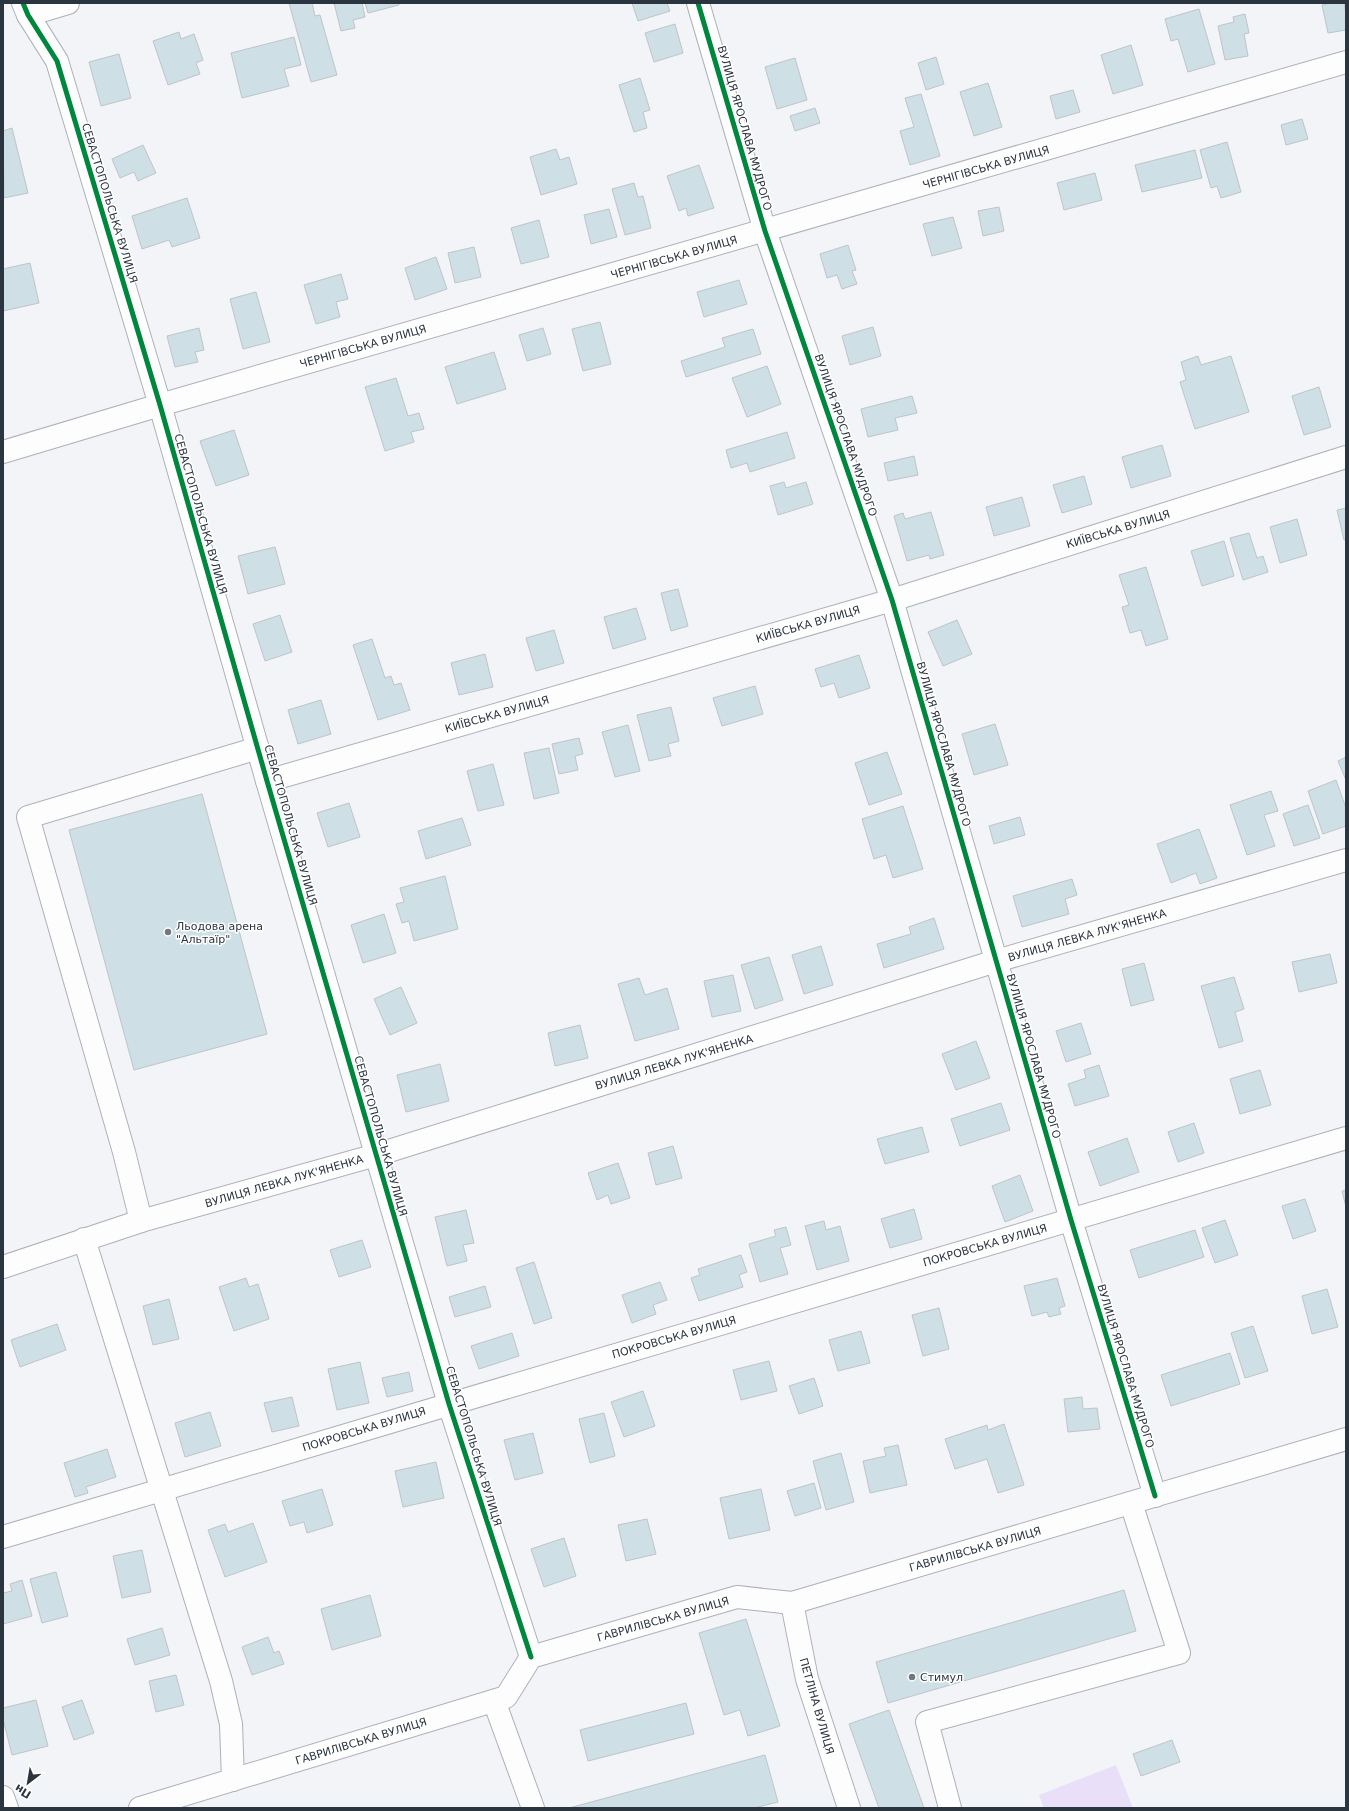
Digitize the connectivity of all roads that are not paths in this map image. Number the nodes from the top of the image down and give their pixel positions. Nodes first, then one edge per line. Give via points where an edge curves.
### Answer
1 (68, 3) edge
2 (698, 3) edge
3 (26, 9) edge
4 (1346, 62) edge
5 (765, 231) junction
6 (160, 405) junction
7 (3, 452) edge
8 (1346, 457) edge
9 (892, 600) junction
10 (258, 748) junction
11 (267, 781) junction
12 (1346, 860) edge
13 (996, 961) junction
14 (1346, 1138) edge
15 (376, 1155) junction
16 (1071, 1220) junction
17 (141, 1221) junction
18 (84, 1239) junction
19 (3, 1267) edge
20 (449, 1404) junction
21 (1346, 1439) edge
22 (161, 1490) junction
23 (1154, 1496) junction
24 (1131, 1503) junction
25 (3, 1537) edge
26 (792, 1603) junction
27 (531, 1657) junction
28 (494, 1701) junction
29 (233, 1780) junction
30 (3, 1797) edge
31 (6, 1808) edge
32 (140, 1808) edge
33 (533, 1808) edge
34 (849, 1808) edge
35 (950, 1808) edge

1 - 3 street
2 - 5 street, ВУЛИЦЯ ЯРОСЛАВА МУДРОГО
3 - 6 street, СЕВАСТОПОЛЬСЬКА ВУЛИЦЯ via 57,61
4 - 5 street, ЧЕРНІГІВСЬКА ВУЛИЦЯ
5 - 6 street, ЧЕРНІГІВСЬКА ВУЛИЦЯ
5 - 9 street, ВУЛИЦЯ ЯРОСЛАВА МУДРОГО
6 - 7 street, ЧЕРНІГІВСЬКА ВУЛИЦЯ
6 - 10 street, СЕВАСТОПОЛЬСЬКА ВУЛИЦЯ
8 - 9 street, КИЇВСЬКА ВУЛИЦЯ
9 - 11 street, КИЇВСЬКА ВУЛИЦЯ
9 - 13 street, ВУЛИЦЯ ЯРОСЛАВА МУДРОГО
10 - 11 street, СЕВАСТОПОЛЬСЬКА ВУЛИЦЯ
10 - 17 street via 28,817 124,1152
11 - 15 street, СЕВАСТОПОЛЬСЬКА ВУЛИЦЯ
12 - 13 street, ВУЛИЦЯ ЛЕВКА ЛУК'ЯНЕНКА
13 - 15 street, ВУЛИЦЯ ЛЕВКА ЛУК'ЯНЕНКА
13 - 16 street, ВУЛИЦЯ ЯРОСЛАВА МУДРОГО
14 - 16 street, ПОКРОВСЬКА ВУЛИЦЯ
15 - 17 street, ВУЛИЦЯ ЛЕВКА ЛУК'ЯНЕНКА
15 - 20 street, СЕВАСТОПОЛЬСЬКА ВУЛИЦЯ
16 - 20 street, ПОКРОВСЬКА ВУЛИЦЯ
16 - 23 street, ВУЛИЦЯ ЯРОСЛАВА МУДРОГО
17 - 18 street, ВУЛИЦЯ ЛЕВКА ЛУК'ЯНЕНКА
18 - 19 street, ВУЛИЦЯ ЛЕВКА ЛУК'ЯНЕНКА
18 - 22 street
20 - 22 street, ПОКРОВСЬКА ВУЛИЦЯ
20 - 27 street, СЕВАСТОПОЛЬСЬКА ВУЛИЦЯ
21 - 23 street, ГАВРИЛІВСЬКА ВУЛИЦЯ
22 - 25 street, ПОКРОВСЬКА ВУЛИЦЯ
22 - 29 street via 221,1681 231,1724
23 - 24 street, ГАВРИЛІВСЬКА ВУЛИЦЯ
24 - 26 street, ГАВРИЛІВСЬКА ВУЛИЦЯ
24 - 35 street via 1179,1653 927,1722
26 - 27 street, ГАВРИЛІВСЬКА ВУЛИЦЯ via 737,1597
26 - 34 street, ПЕТЛІНА ВУЛИЦЯ via 807,1679
27 - 28 street, ГАВРИЛІВСЬКА ВУЛИЦЯ via 506,1697
28 - 29 street, ГАВРИЛІВСЬКА ВУЛИЦЯ
28 - 33 street
29 - 32 street, ГАВРИЛІВСЬКА ВУЛИЦЯ
30 - 31 street

